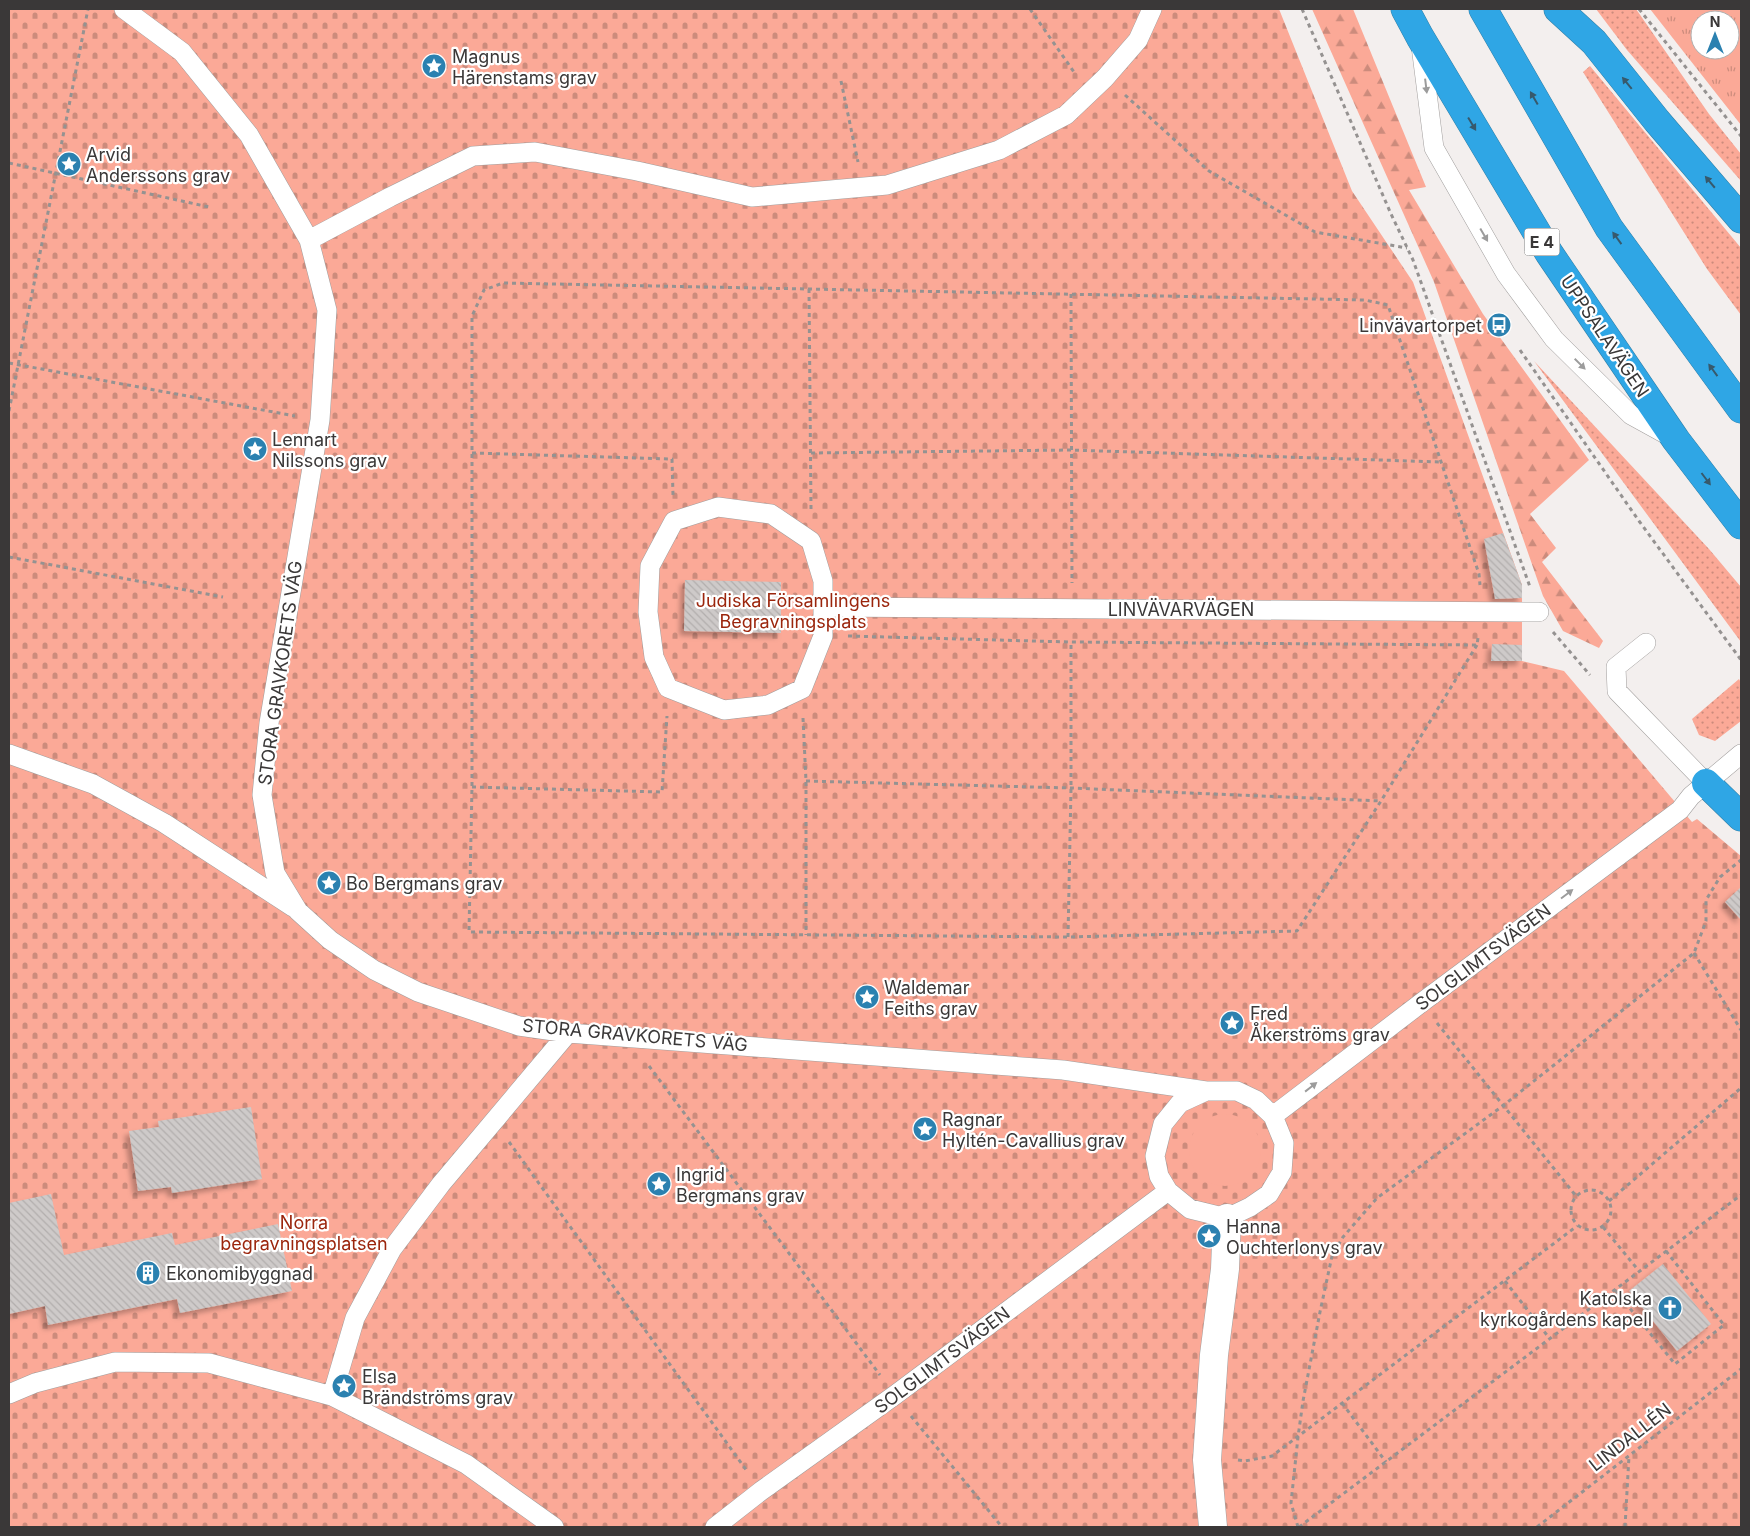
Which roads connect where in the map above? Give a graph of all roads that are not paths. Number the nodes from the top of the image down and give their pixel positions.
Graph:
1 (124, 9) edge
2 (1152, 9) edge
3 (1406, 9) edge
4 (1483, 9) edge
5 (1558, 9) edge
6 (1420, 37) junction
7 (1741, 219) edge
8 (308, 240) junction
9 (1741, 409) edge
10 (1676, 440) junction
11 (1741, 525) edge
12 (823, 607) junction
13 (1539, 612) road end
14 (1646, 643) dead end
15 (9, 754) edge
16 (1741, 754) edge
17 (1698, 790) junction
18 (1741, 817) edge
19 (298, 911) junction
20 (568, 1033) junction
21 (1206, 1091) junction
22 (1273, 1116) junction
23 (1168, 1192) junction
24 (1227, 1218) junction
25 (9, 1394) edge
26 (332, 1396) junction
27 (554, 1527) edge
28 (715, 1527) edge
29 (1213, 1527) edge

1 - 8 lane, STORA GRAVKORETS VÄG
2 - 8 lane
3 - 6 highway, UPPSALAVÄGEN / E 4
9 -> 4 highway
7 -> 5 highway
6 -> 10 highway, UPPSALAVÄGEN / E 4
6 -> 10 lane
8 - 19 lane, STORA GRAVKORETS VÄG
10 -> 11 highway, UPPSALAVÄGEN / E 4
12 - 12 lane
12 - 13 lane, LINVÄVARVÄGEN
14 - 17 lane
15 - 19 lane
16 - 17 lane, SOLGLIMTSVÄGEN
17 - 18 highway
22 -> 17 lane, SOLGLIMTSVÄGEN
19 - 20 lane, STORA GRAVKORETS VÄG
20 - 21 lane, STORA GRAVKORETS VÄG
20 - 26 lane
21 - 22 lane, STORA GRAVKORETS VÄG
21 - 23 lane, STORA GRAVKORETS VÄG
22 - 24 lane, STORA GRAVKORETS VÄG
23 - 24 lane, STORA GRAVKORETS VÄG
23 - 28 lane, SOLGLIMTSVÄGEN
24 - 29 street
25 - 26 lane
26 - 27 lane

